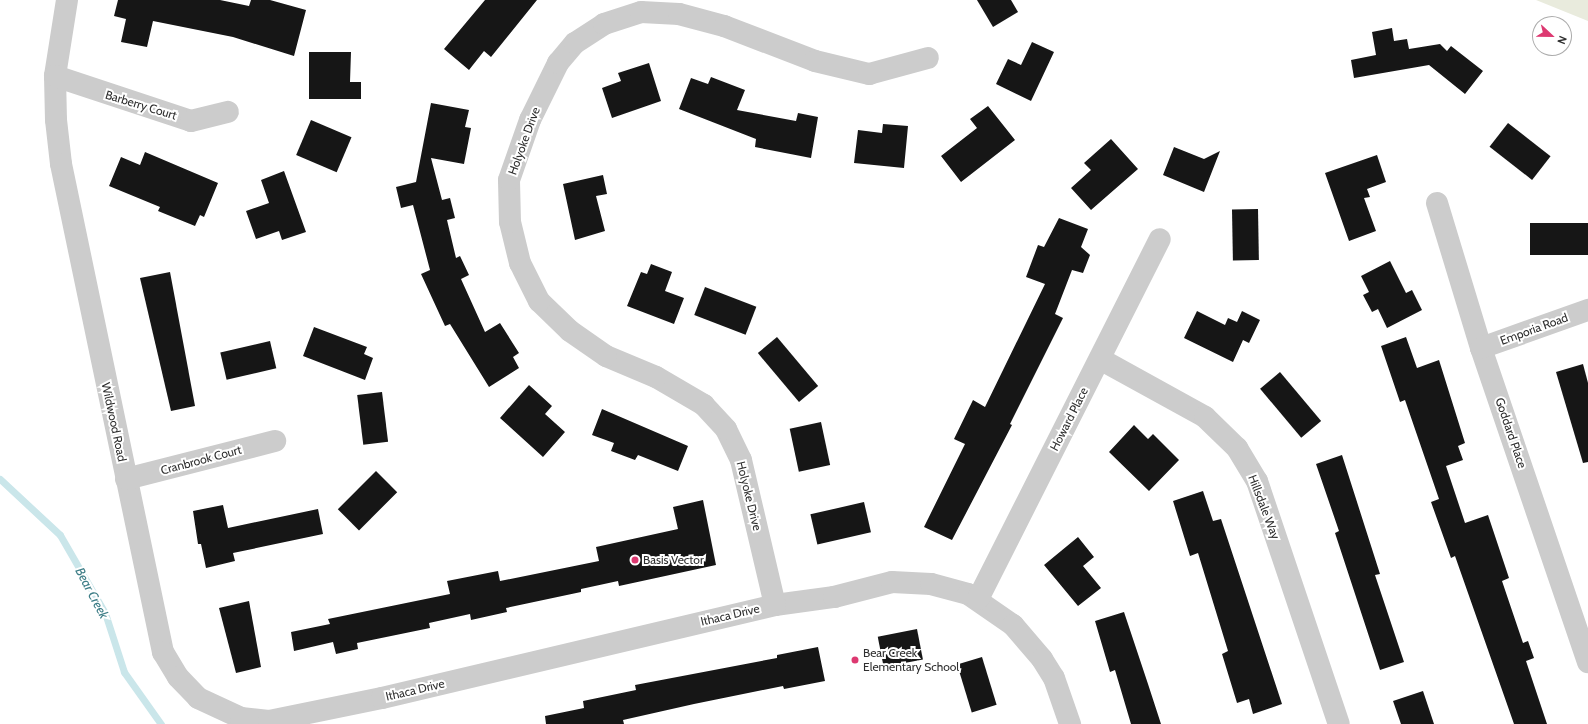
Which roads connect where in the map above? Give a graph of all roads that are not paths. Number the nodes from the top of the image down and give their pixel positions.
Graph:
1 (67, 0) edge
2 (928, 58) dead end
3 (55, 76) junction
4 (228, 112) dead end
5 (1437, 203) dead end
6 (1160, 239) dead end
7 (1588, 310) edge
8 (1481, 348) junction
9 (1100, 359) junction
10 (275, 441) dead end
11 (126, 479) junction
12 (978, 599) junction
13 (775, 605) junction
14 (1588, 662) edge
15 (327, 709) joint
16 (1070, 724) edge
17 (1339, 724) edge

1 - 3 street, Wildwood Road
2 - 13 street, Holyoke Drive
3 - 4 street, Barberry Court
3 - 11 street, Wildwood Road
5 - 8 street, Goddard Place
6 - 9 street, Howard Place
7 - 8 street, Emporia Road
8 - 14 street, Goddard Place
9 - 12 street, Howard Place
9 - 17 street, Hillsdale Way
10 - 11 street, Cranbrook Court
11 - 15 street, Wildwood Road
12 - 13 street, Ithaca Drive
12 - 16 street, Ithaca Drive
13 - 15 street, Ithaca Drive

